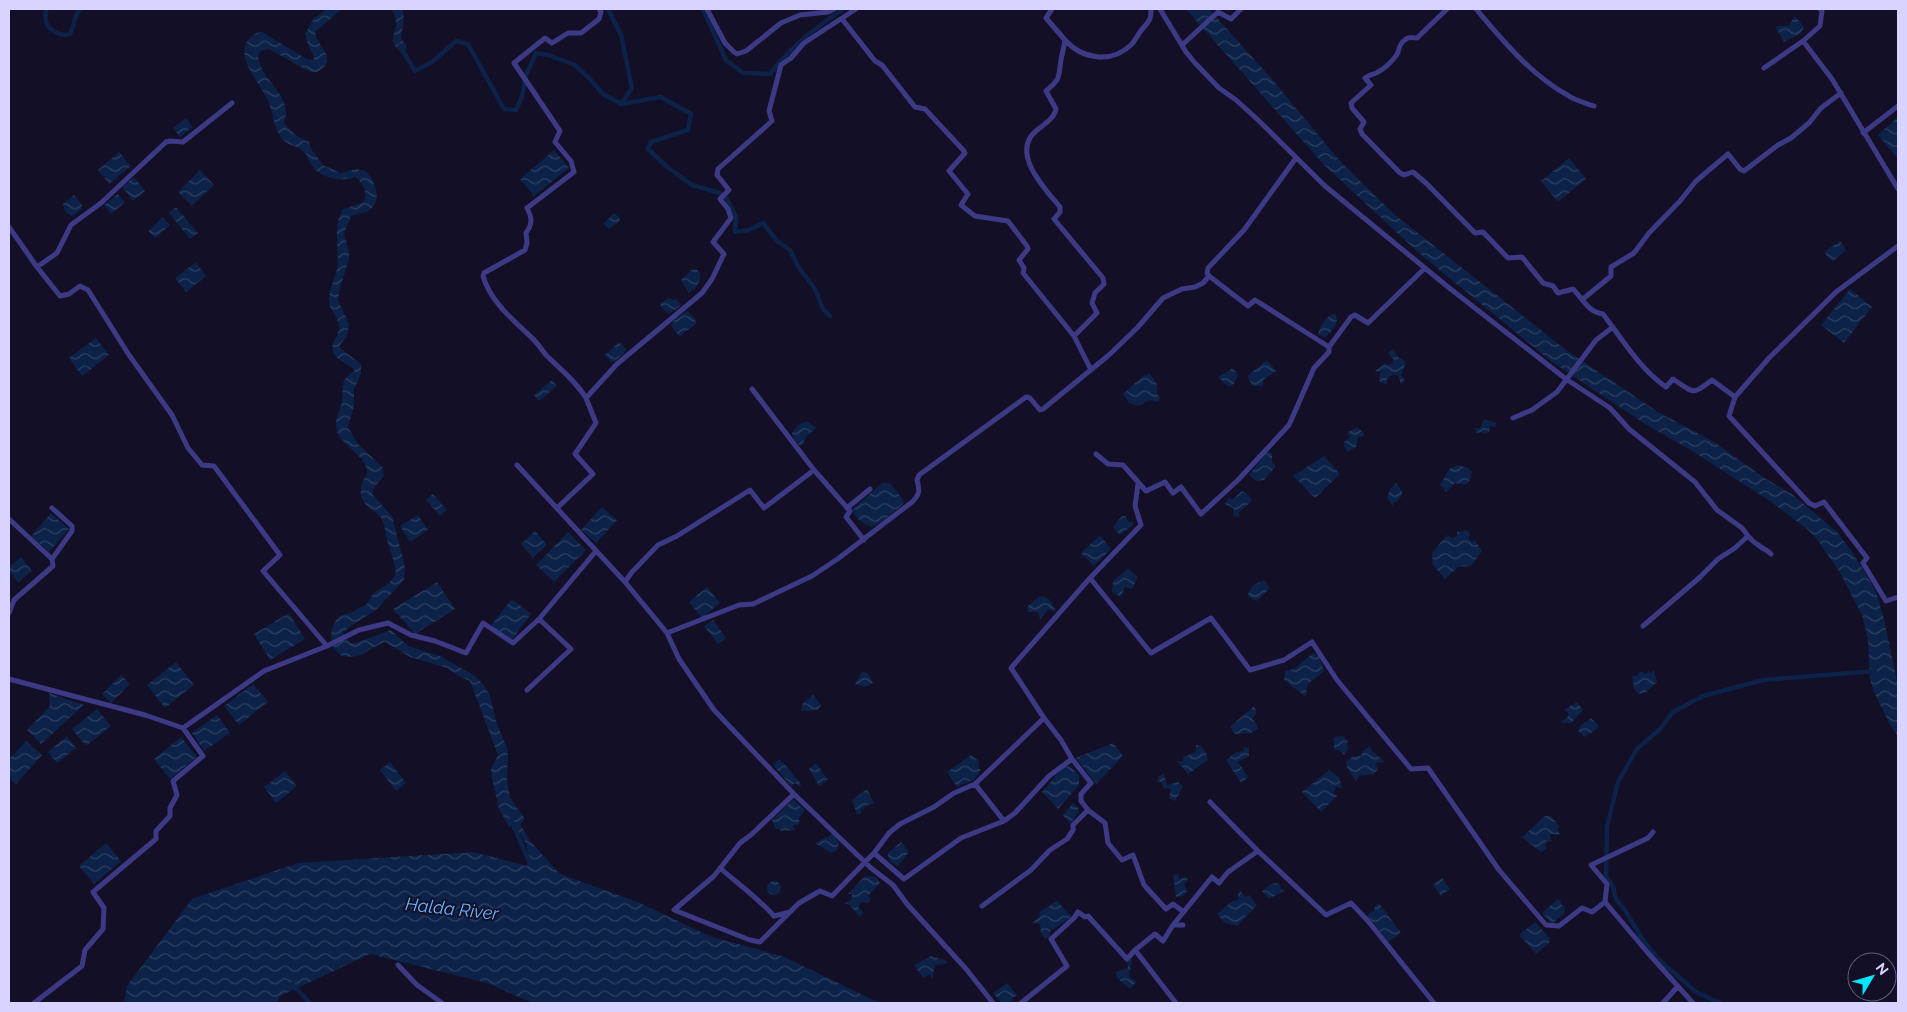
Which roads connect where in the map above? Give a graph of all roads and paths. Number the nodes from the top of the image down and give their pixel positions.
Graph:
1 (599, 9) edge
2 (707, 9) edge
3 (834, 9) edge
4 (856, 9) edge
5 (1052, 9) edge
6 (1151, 9) edge
7 (1160, 9) edge
8 (1241, 9) edge
9 (1446, 9) edge
10 (1476, 9) edge
11 (1820, 9) edge
12 (842, 19) junction
13 (1064, 40) junction
14 (1803, 41) junction
15 (1182, 45) junction
16 (1764, 68) dead end
17 (1841, 93) junction
18 (232, 103) dead end
19 (1594, 106) dead end
20 (1898, 106) edge
21 (1863, 133) junction
22 (1296, 158) junction
23 (1898, 190) edge
24 (9, 227) edge
25 (1897, 249) edge
26 (38, 267) junction
27 (1425, 268) junction
28 (1209, 276) junction
29 (1583, 299) junction
30 (1613, 327) junction
31 (1074, 336) junction
32 (1329, 347) junction
33 (1091, 370) junction
34 (1567, 377) junction
35 (752, 389) dead end
36 (1735, 397) junction
37 (586, 398) junction
38 (1513, 418) dead end
39 (1096, 454) dead end
40 (517, 465) dead end
41 (814, 470) junction
42 (1138, 484) junction
43 (870, 489) dead end
44 (52, 508) dead end
45 (557, 508) junction
46 (847, 508) junction
47 (9, 519) edge
48 (1748, 536) junction
49 (864, 540) junction
50 (596, 551) junction
51 (1771, 554) dead end
52 (52, 559) junction
53 (1090, 578) junction
54 (625, 582) junction
55 (1898, 597) edge
56 (9, 613) edge
57 (539, 619) junction
58 (1643, 626) dead end
59 (667, 633) junction
60 (327, 646) junction
61 (9, 679) edge
62 (527, 690) dead end
63 (1044, 718) junction
64 (183, 728) junction
65 (1072, 759) junction
66 (975, 784) junction
67 (794, 794) junction
68 (1210, 802) dead end
69 (1088, 810) junction
70 (1004, 821) junction
71 (1654, 832) dead end
72 (1258, 851) junction
73 (874, 853) junction
74 (865, 862) junction
75 (720, 868) junction
76 (1605, 902) junction
77 (982, 906) dead end
78 (790, 912) junction
79 (1184, 912) junction
80 (1174, 925) junction
81 (1184, 925) dead end
82 (1135, 950) junction
83 (398, 965) dead end
84 (1678, 986) junction
85 (34, 1003) edge
86 (442, 1003) edge
87 (993, 1003) edge
88 (1021, 1003) edge
89 (1176, 1003) edge
90 (1434, 1003) edge
91 (1663, 1003) edge
92 (1693, 1003) edge

1 - 37 street
2 - 3 street
4 - 12 street
5 - 13 street
6 - 13 street
7 - 15 street
8 - 15 street
9 - 29 street
10 - 19 street
11 - 14 street
12 - 31 street
12 - 37 street
13 - 31 street
14 - 16 street
14 - 17 street
15 - 22 street
17 - 21 street
17 - 29 street
18 - 26 street
20 - 21 street
21 - 23 street
22 - 27 street
22 - 28 street
24 - 26 street
25 - 36 street
26 - 60 street
27 - 32 street
27 - 34 street
28 - 32 street
28 - 33 street
29 - 30 street
30 - 34 street
30 - 36 street
31 - 33 street
32 - 42 street
33 - 49 street
34 - 38 street
34 - 48 street
35 - 41 street
36 - 55 street
37 - 45 street
39 - 42 street
40 - 45 street
41 - 46 street
41 - 54 street
42 - 53 street
43 - 46 street
44 - 52 street
45 - 50 street
46 - 49 street
47 - 52 street
48 - 51 street
48 - 58 street
49 - 59 street
50 - 54 street
50 - 57 street
52 - 56 street
53 - 63 street
53 - 76 street
54 - 59 street
57 - 60 street
57 - 62 street
59 - 67 street
60 - 64 street
61 - 64 street
63 - 65 street
63 - 66 street
64 - 85 street
65 - 69 street
65 - 70 street
66 - 70 street
66 - 73 street
67 - 74 street
67 - 75 street
68 - 72 street
69 - 77 street
69 - 79 street
70 - 73 street
71 - 76 street
72 - 79 street
72 - 90 street
73 - 74 street
74 - 78 street
74 - 87 street
75 - 78 street
75 - 78 street
76 - 84 street
79 - 80 street
80 - 81 street
80 - 82 street
82 - 88 street
82 - 89 street
83 - 86 street
84 - 91 street
84 - 92 street

